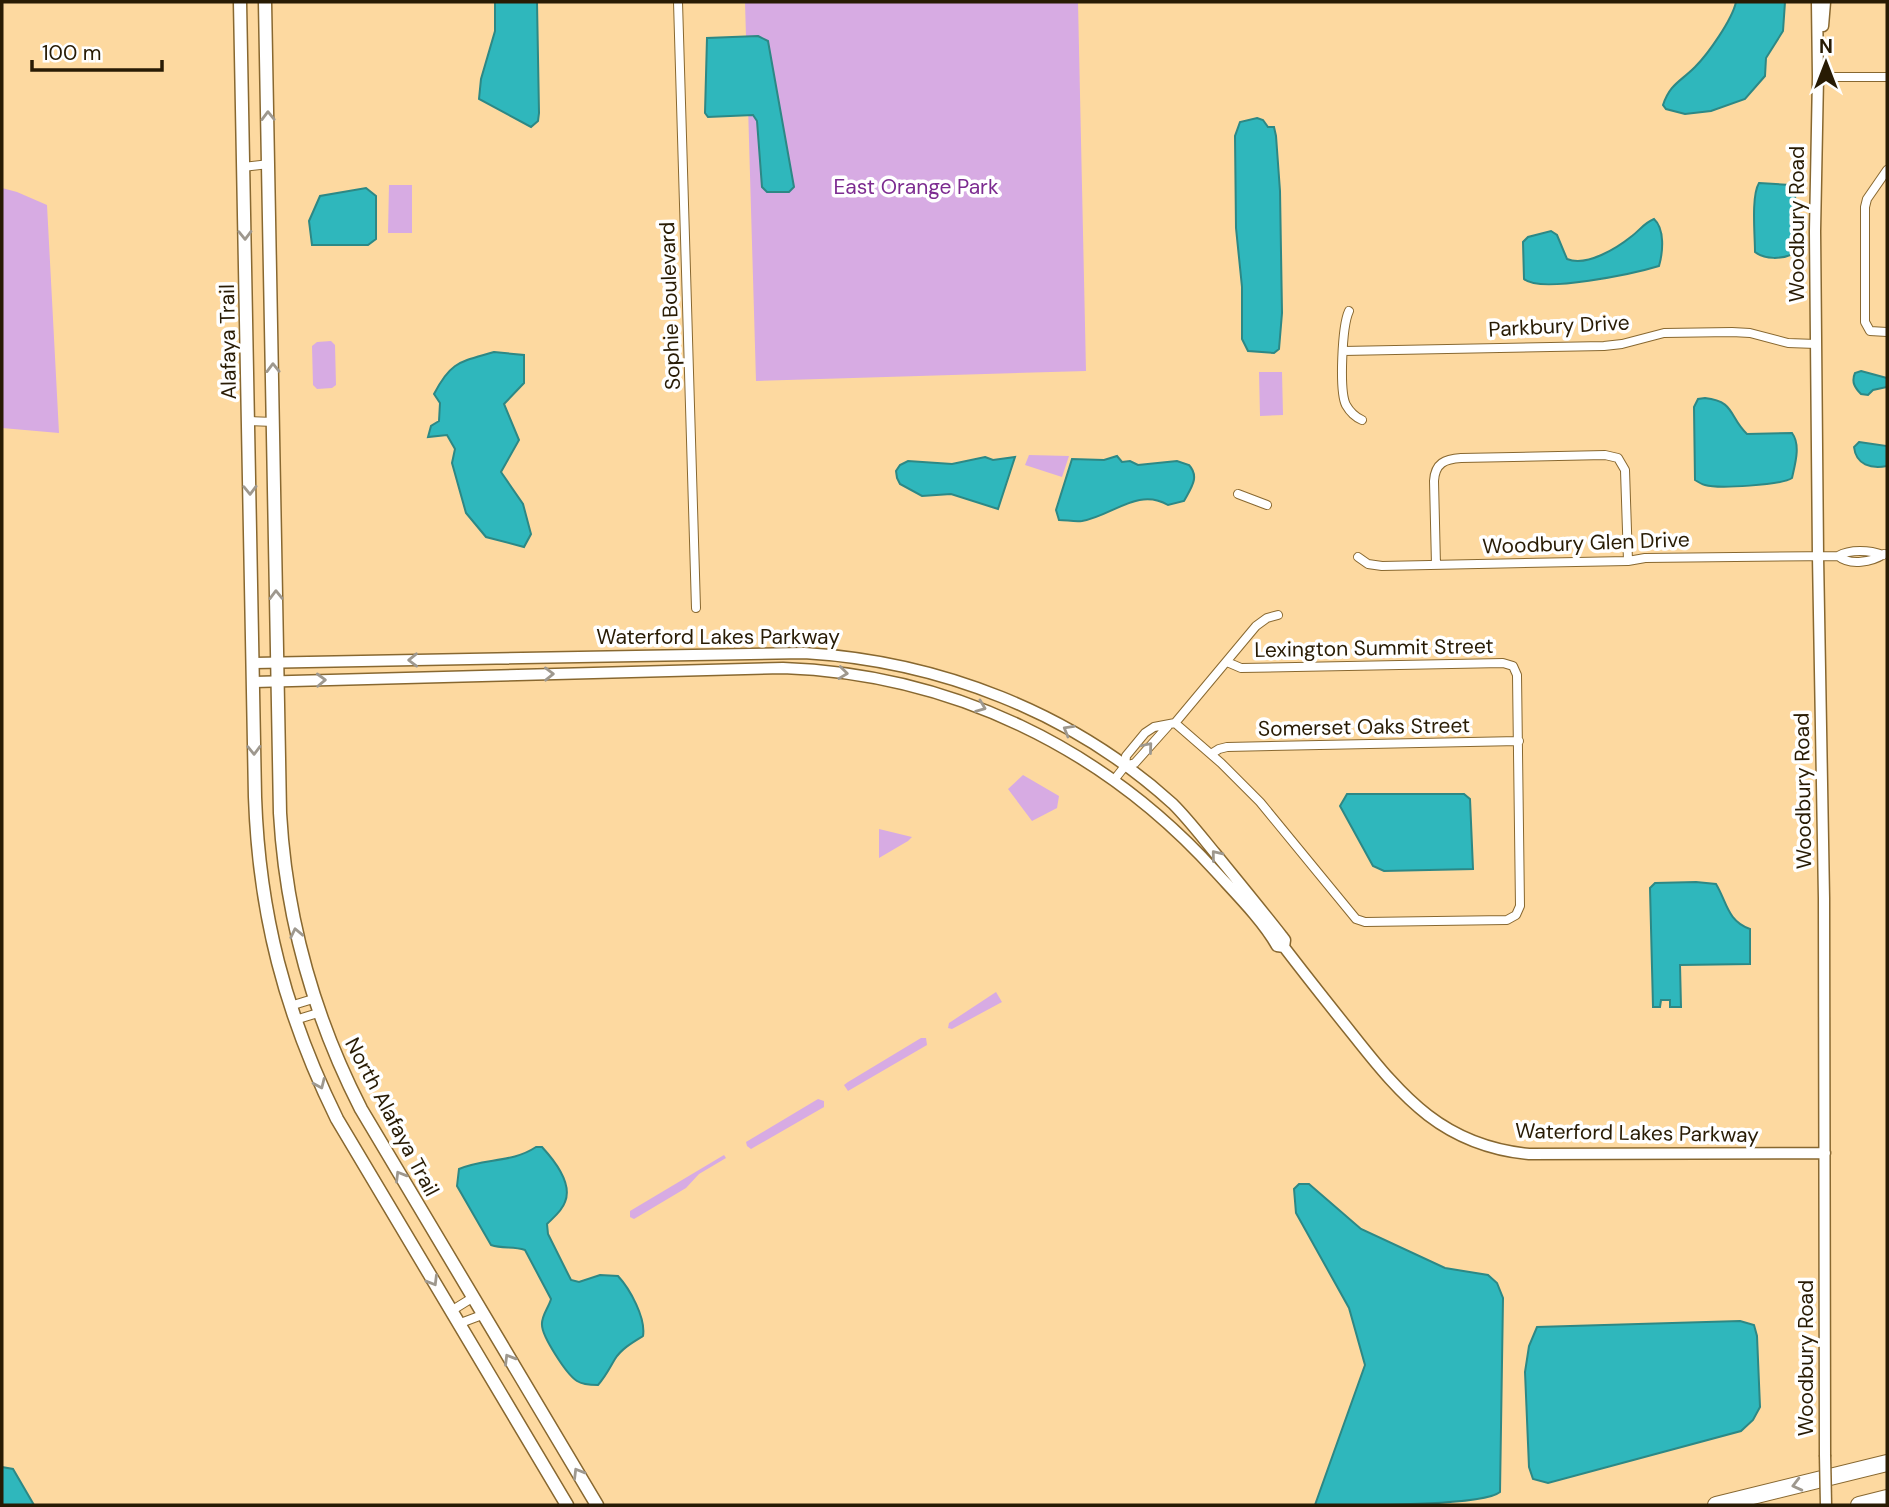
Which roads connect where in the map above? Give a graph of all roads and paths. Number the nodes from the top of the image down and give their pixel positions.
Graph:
1 (240, 2) edge
2 (265, 2) edge
3 (678, 2) edge
4 (1817, 2) edge
5 (1825, 2) edge
6 (1818, 77) junction
7 (1887, 77) edge
8 (269, 164) junction
9 (243, 167) junction
10 (1887, 170) edge
11 (1349, 311) dead end
12 (1887, 332) edge
13 (1816, 344) junction
14 (1343, 351) junction
15 (248, 421) junction
16 (1362, 421) dead end
17 (274, 422) junction
18 (1238, 495) dead end
19 (1267, 505) dead end
20 (1885, 554) edge
21 (1818, 556) junction
22 (1358, 557) dead end
23 (1628, 561) junction
24 (1436, 565) junction
25 (696, 608) dead end
26 (1279, 615) dead end
27 (541, 657) junction
28 (1227, 662) junction
29 (253, 663) junction
30 (277, 663) junction
31 (921, 670) junction
32 (438, 677) junction
33 (278, 681) junction
34 (253, 682) junction
35 (916, 687) junction
36 (1172, 724) junction
37 (1519, 741) junction
38 (1212, 754) junction
39 (1125, 766) junction
40 (1114, 780) junction
41 (1284, 947) junction
42 (313, 999) junction
43 (290, 1006) junction
44 (318, 1013) junction
45 (295, 1020) junction
46 (1825, 1153) junction
47 (472, 1298) junction
48 (450, 1311) junction
49 (482, 1315) junction
50 (458, 1324) junction
51 (1887, 1463) edge
52 (1887, 1498) edge
53 (566, 1505) edge
54 (597, 1505) edge
55 (1716, 1505) edge
56 (1826, 1505) edge
57 (1859, 1505) edge

1 - 9 main road, Alafaya Trail
8 -> 2 main road, Alafaya Trail
3 - 25 street, Sophie Boulevard
4 - 6 street, Woodbury Road
5 - 6 street, Woodbury Road
6 - 7 street
6 - 13 street, Woodbury Road
8 - 9 street
17 -> 8 main road, Alafaya Trail
9 -> 15 main road, Alafaya Trail
10 - 12 street
11 - 14 street
13 - 14 street, Parkbury Drive
13 - 21 street, Woodbury Road
14 - 16 street
15 - 17 street
15 -> 29 main road, Alafaya Trail
30 -> 17 main road, Alafaya Trail
18 - 19 street
20 - 21 street, Woodbury Glen Drive
21 - 23 street, Woodbury Glen Drive
21 - 46 street, Woodbury Road
22 - 24 street, Woodbury Glen Drive
23 - 24 street, Woodbury Glen Drive
23 - 24 street
26 - 28 street
27 -> 30 street, Waterford Lakes Parkway
27 - 31 street, Waterford Lakes Parkway
27 - 32 street
28 - 36 street
28 - 37 street, Lexington Summit Street
29 - 30 street, Waterford Lakes Parkway
29 - 34 main road, Alafaya Trail
30 - 33 main road, North Alafaya Trail
31 - 35 street
39 -> 31 street, Waterford Lakes Parkway
33 -> 32 street, Waterford Lakes Parkway
32 -> 35 street, Waterford Lakes Parkway
33 - 34 street, Waterford Lakes Parkway
42 -> 33 main road, North Alafaya Trail
34 -> 43 main road
35 -> 40 street, Waterford Lakes Parkway
36 - 38 street, Lexington Summit Street
36 - 39 street
37 - 38 street, Somerset Oaks Street
37 - 38 street, Lexington Summit Street
39 - 40 street
41 -> 39 street, Waterford Lakes Parkway
40 - 41 street, Waterford Lakes Parkway
41 - 46 street, Waterford Lakes Parkway
42 - 43 street
42 - 44 main road, North Alafaya Trail
43 - 45 main road
44 - 45 street
47 -> 44 main road, North Alafaya Trail
45 -> 48 main road
46 - 56 street, Woodbury Road, bridge
47 - 48 street
47 - 49 main road, North Alafaya Trail
48 - 50 main road
49 - 50 street
54 -> 49 main road, North Alafaya Trail
50 - 53 main road
51 -> 55 highway
52 - 57 highway

